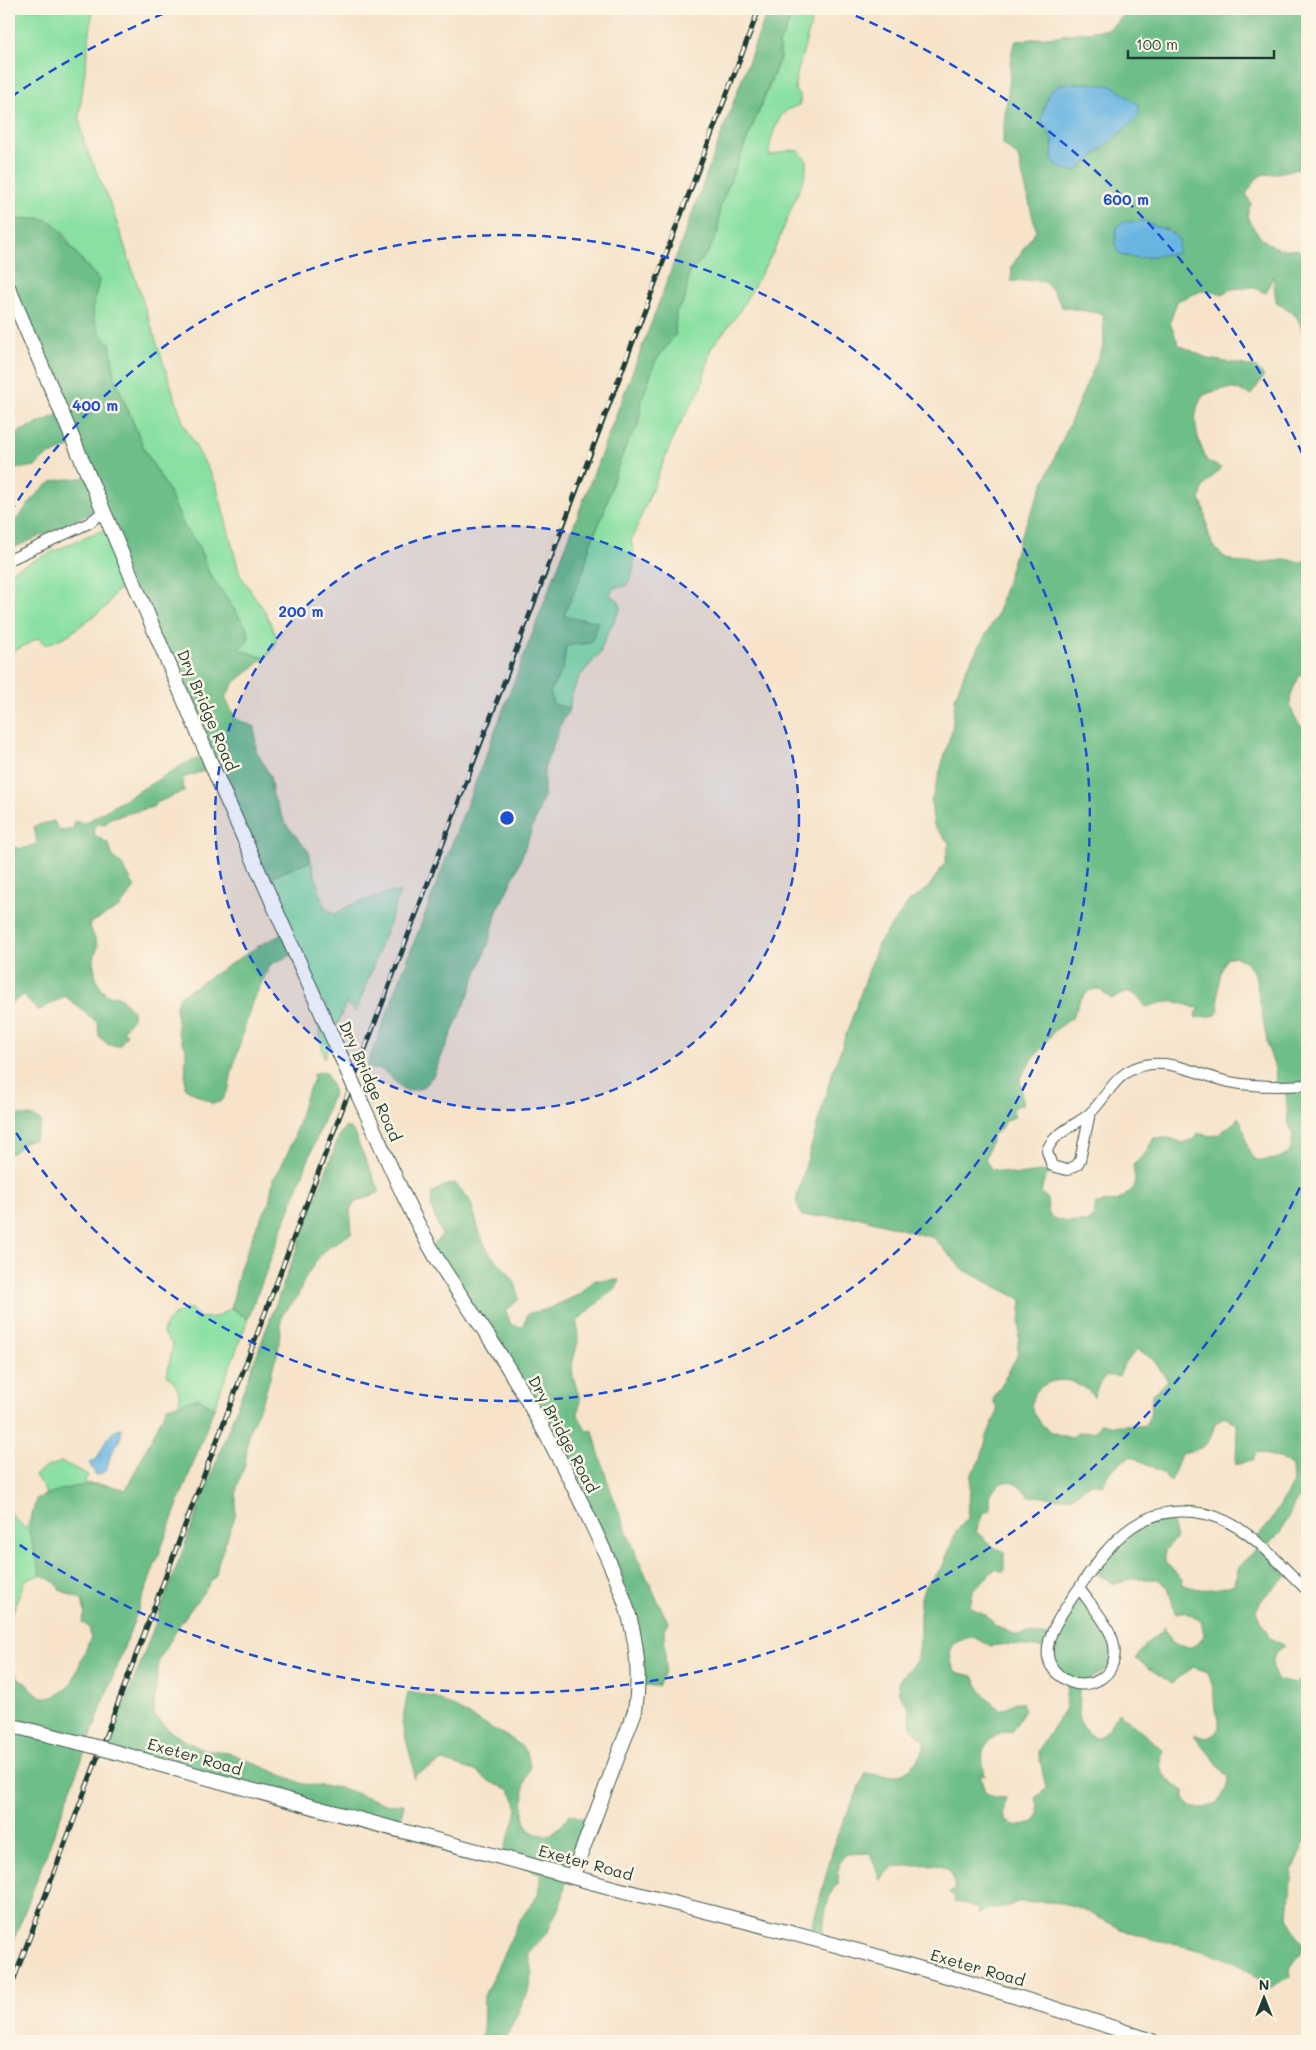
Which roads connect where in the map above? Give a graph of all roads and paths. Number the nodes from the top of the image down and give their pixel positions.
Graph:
1 (9, 289) edge
2 (103, 512) junction
3 (9, 560) edge
4 (1307, 1085) edge
5 (1090, 1113) junction
6 (1079, 1588) junction
7 (1307, 1590) edge
8 (9, 1725) edge
9 (572, 1877) junction
10 (1152, 2041) edge

1 - 2 street, Dry Bridge Road
2 - 3 street
2 - 9 street, Dry Bridge Road, bridge
4 - 5 street
5 - 5 street
6 - 6 street
6 - 7 street
8 - 9 street, Exeter Road, bridge
9 - 10 street, Exeter Road

